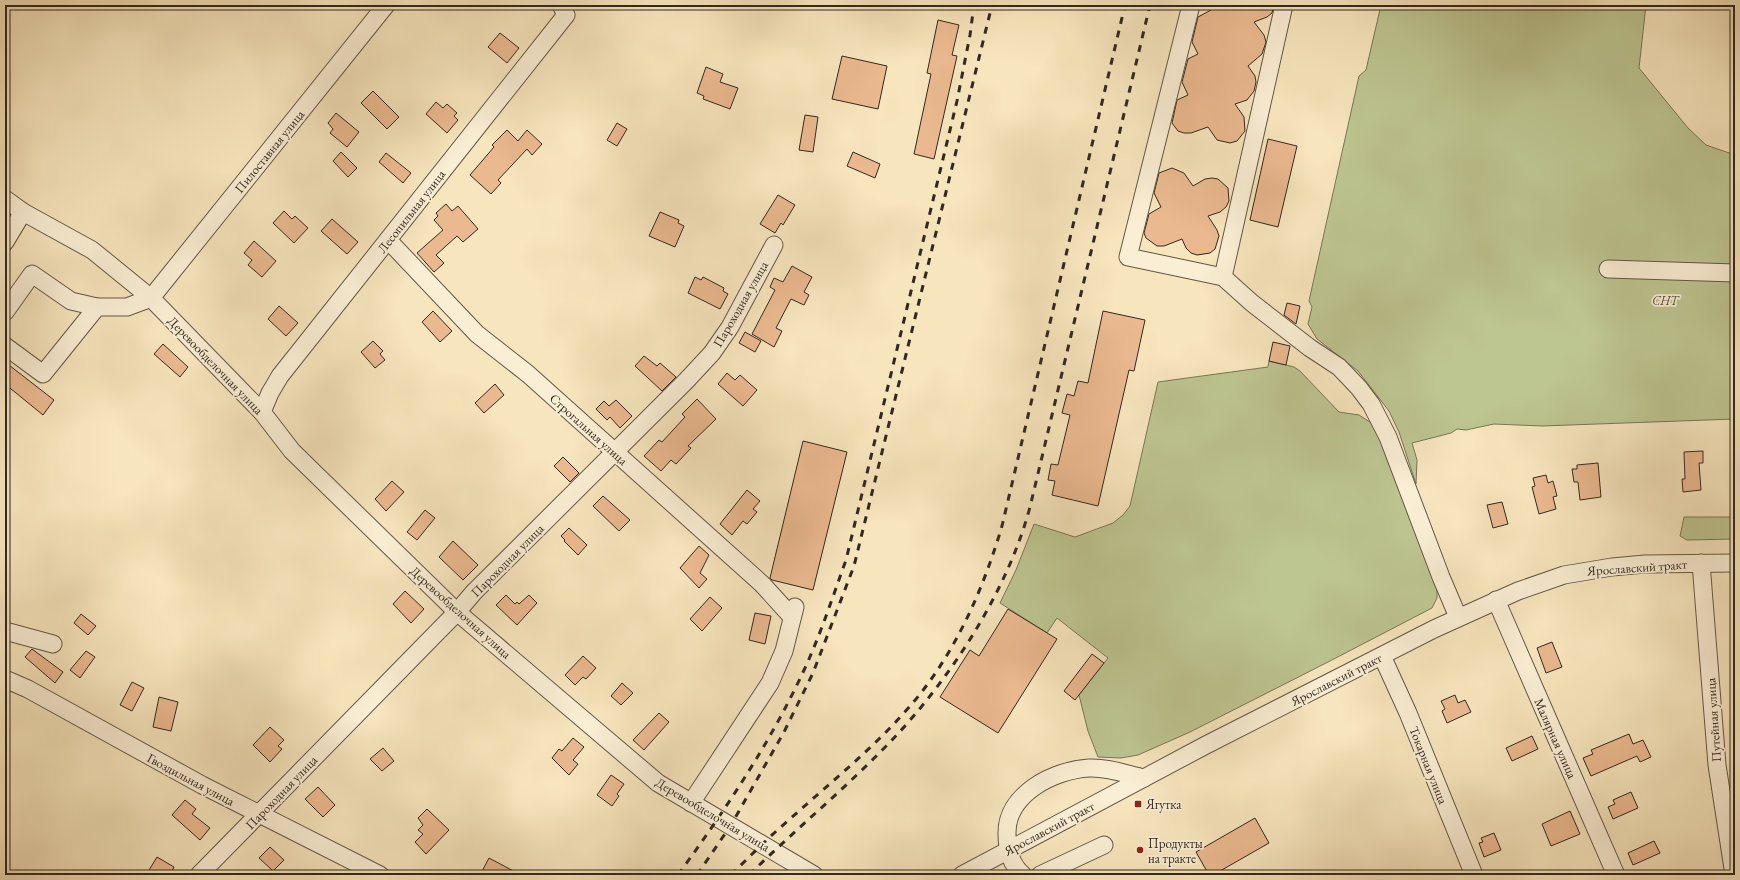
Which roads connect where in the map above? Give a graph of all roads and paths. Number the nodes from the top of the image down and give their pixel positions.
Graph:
1 (386, 5) edge
2 (1191, 5) edge
3 (1284, 5) edge
4 (564, 10) edge
5 (5, 199) edge
6 (23, 212) junction
7 (388, 240) junction
8 (5, 242) edge
9 (774, 245) dead end
10 (1608, 269) dead end
11 (1735, 273) edge
12 (1223, 277) junction
13 (151, 298) junction
14 (97, 308) junction
15 (5, 312) edge
16 (5, 346) edge
17 (262, 412) junction
18 (615, 452) junction
19 (1701, 563) junction
20 (1735, 563) edge
21 (1496, 600) junction
22 (457, 612) junction
23 (1458, 617) junction
24 (5, 631) edge
25 (54, 644) dead end
26 (1382, 656) junction
27 (5, 679) edge
28 (1144, 778) junction
29 (691, 803) junction
30 (259, 815) junction
31 (1104, 845) dead end
32 (1007, 850) junction
33 (199, 875) edge
34 (380, 875) edge
35 (814, 875) edge
36 (962, 875) edge
37 (1023, 875) edge
38 (1040, 875) edge
39 (1474, 875) edge
40 (1616, 875) edge
41 (1734, 875) edge

1 - 13 street, Пилоставная улица
2 - 12 street
3 - 12 street
4 - 7 street, Лесопильная улица
5 - 6 street, Деревообделочная улица
6 - 8 street
6 - 13 street, Деревообделочная улица
7 - 17 street, Лесопильная улица
7 - 18 street, Строгальная улица
9 - 18 street, Пароходная улица
10 - 11 street
12 - 23 street
13 - 14 street
13 - 17 street, Деревообделочная улица
14 - 15 street
14 - 16 street
17 - 22 street, Деревообделочная улица
18 - 22 street, Пароходная улица
18 - 29 street, Строгальная улица
19 - 20 street, Ярославский тракт
19 - 21 street, Ярославский тракт
19 - 41 street, Путейная улица
21 - 23 street, Ярославский тракт
21 - 40 street, Малярная улица
22 - 29 street, Деревообделочная улица
22 - 30 street, Пароходная улица
23 - 26 street, Ярославский тракт
24 - 25 street
26 - 28 street, Ярославский тракт
26 - 39 street, Токарная улица
27 - 30 street, Гвоздильная улица
28 - 32 street, Ярославский тракт
28 - 32 street
29 - 35 street, Деревообделочная улица
30 - 33 street, Пароходная улица
30 - 34 street, Гвоздильная улица
31 - 38 street
32 - 36 street, Ярославский тракт
32 - 37 street

